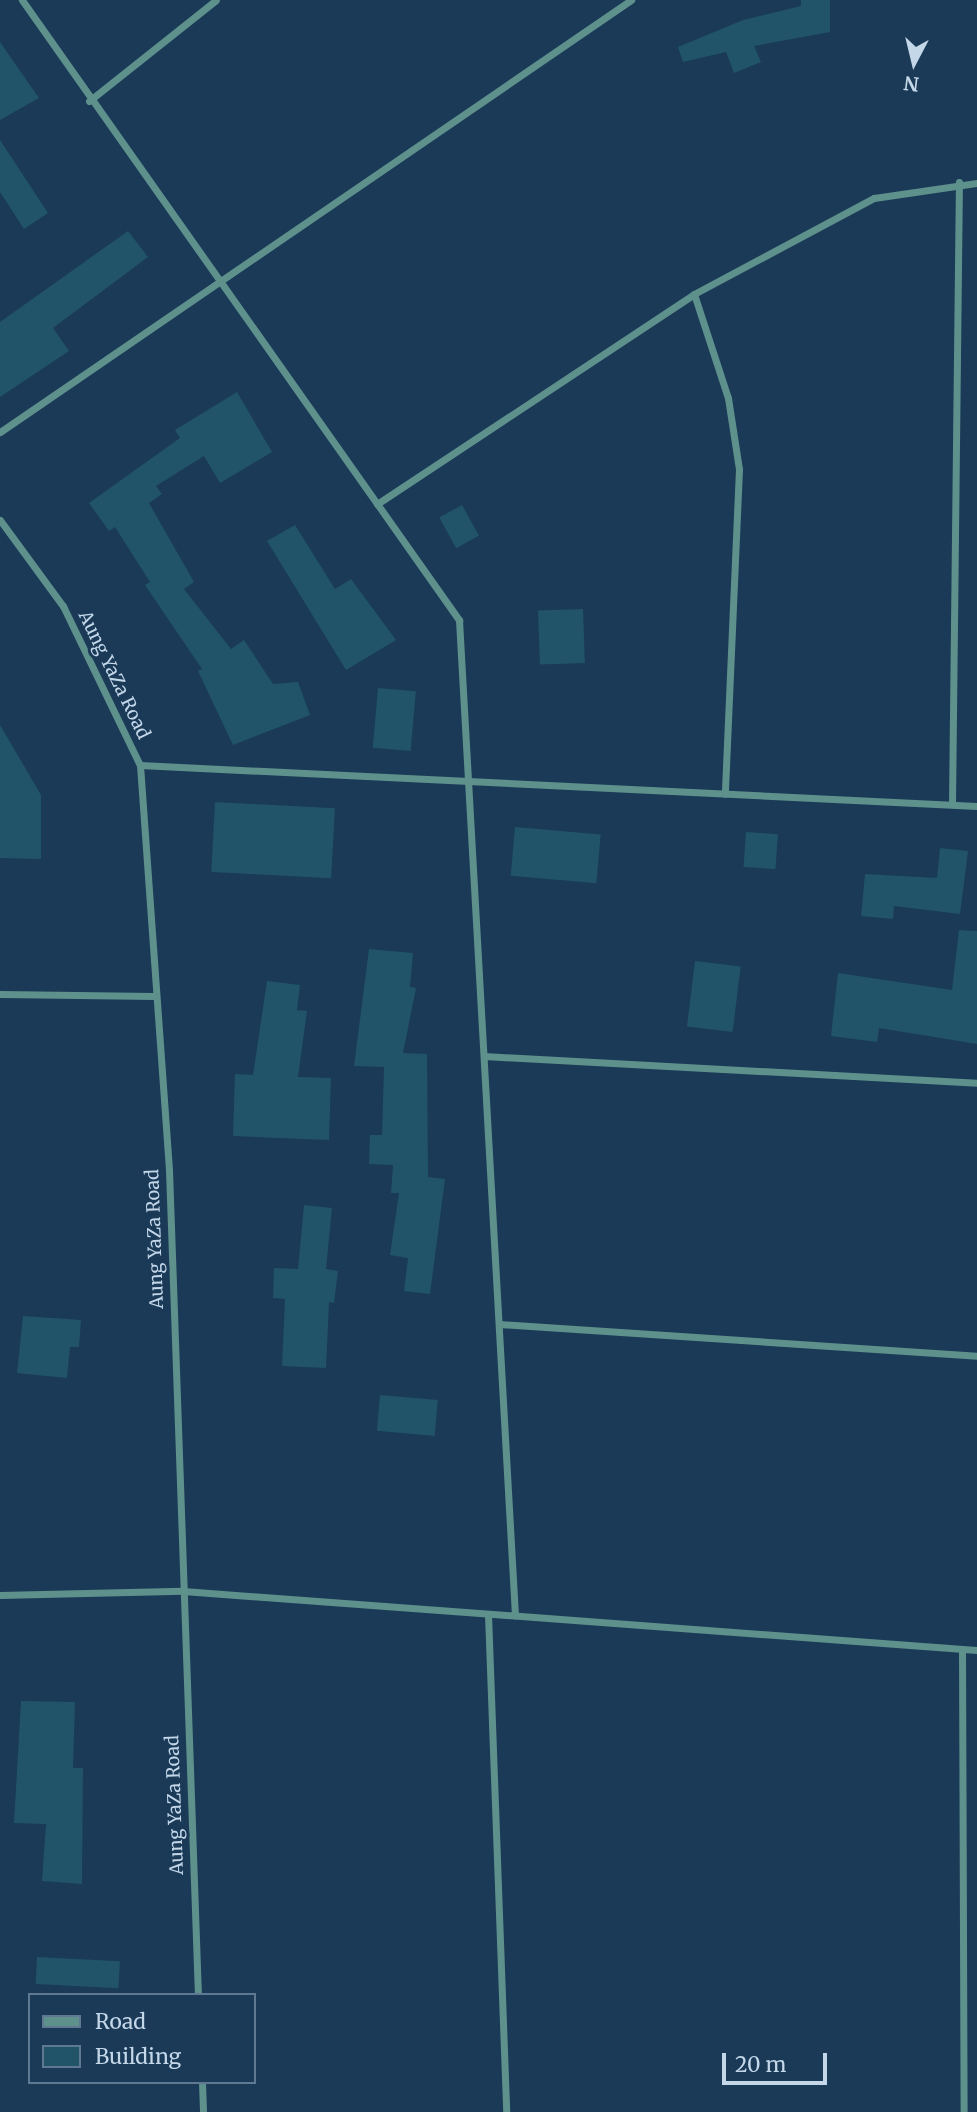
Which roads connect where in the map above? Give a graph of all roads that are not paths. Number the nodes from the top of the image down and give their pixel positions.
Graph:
1 (22, 0) edge
2 (216, 0) edge
3 (631, 0) edge
4 (89, 101) junction
5 (959, 182) junction
6 (977, 183) edge
7 (220, 282) junction
8 (694, 294) junction
9 (0, 432) edge
10 (377, 504) junction
11 (0, 520) edge
12 (140, 765) junction
13 (468, 782) junction
14 (725, 794) junction
15 (953, 804) junction
16 (977, 806) edge
17 (0, 994) edge
18 (154, 996) junction
19 (484, 1056) junction
20 (977, 1083) edge
21 (499, 1324) junction
22 (977, 1356) edge
23 (183, 1591) junction
24 (0, 1595) edge
25 (488, 1614) junction
26 (514, 1615) junction
27 (962, 1649) junction
28 (977, 1650) edge
29 (198, 1993) edge
30 (202, 2084) edge
31 (203, 2112) edge
32 (506, 2112) edge
33 (964, 2112) edge

1 - 4 street
2 - 4 street
3 - 7 street
4 - 7 street
5 - 6 street
5 - 8 street
5 - 15 street
7 - 9 street
7 - 10 street
8 - 10 street
8 - 14 street
10 - 13 street
11 - 12 street, Aung YaZa Road
12 - 13 street
12 - 18 street, Aung YaZa Road
13 - 14 street
13 - 19 street
14 - 15 street
15 - 16 street
17 - 18 street
18 - 23 street, Aung YaZa Road
19 - 20 street
19 - 21 street
21 - 22 street
21 - 26 street
23 - 24 street
23 - 25 street
23 - 29 street, Aung YaZa Road
25 - 26 street
25 - 32 street
26 - 27 street
27 - 28 street
27 - 33 street
30 - 31 street

